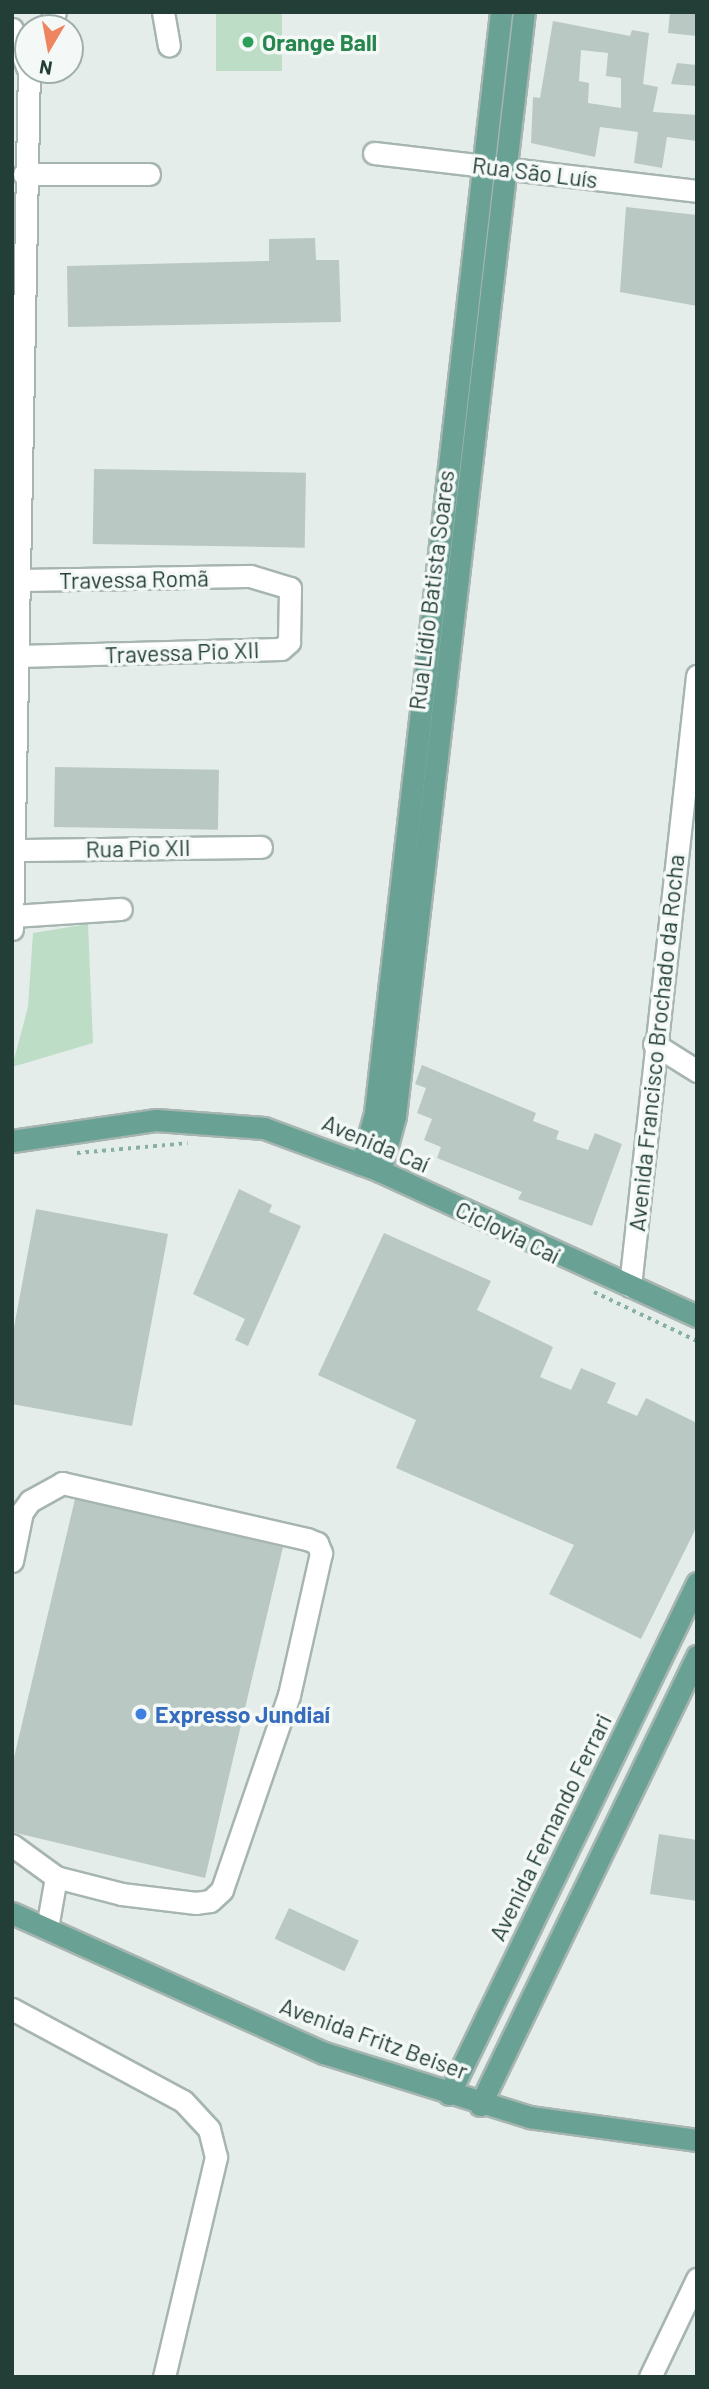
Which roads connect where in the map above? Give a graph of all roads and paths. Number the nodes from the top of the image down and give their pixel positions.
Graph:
1 (163, 12) edge
2 (501, 12) edge
3 (524, 12) edge
4 (169, 45) dead end
5 (27, 84) edge
6 (374, 152) dead end
7 (482, 165) junction
8 (509, 169) junction
9 (24, 174) junction
10 (149, 174) dead end
11 (697, 191) edge
12 (466, 306) junction
13 (491, 309) junction
14 (458, 374) junction
15 (482, 378) junction
16 (444, 498) junction
17 (468, 500) junction
18 (15, 538) edge
19 (250, 576) joint
20 (18, 580) junction
21 (18, 656) junction
22 (697, 676) edge
23 (14, 721) edge
24 (418, 738) junction
25 (440, 740) junction
26 (14, 789) edge
27 (689, 811) edge
28 (261, 847) dead end
29 (15, 850) junction
30 (121, 909) dead end
31 (13, 920) edge
32 (395, 1031) junction
33 (654, 1044) junction
34 (697, 1071) edge
35 (12, 1141) edge
36 (195, 1143) dead end
37 (66, 1154) dead end
38 (370, 1168) junction
39 (630, 1286) junction
40 (589, 1289) dead end
41 (697, 1316) edge
42 (697, 1341) edge
43 (12, 1561) edge
44 (697, 1583) edge
45 (697, 1656) edge
46 (658, 1666) junction
47 (687, 1677) junction
48 (12, 1845) edge
49 (56, 1877) junction
50 (540, 1908) junction
51 (12, 1913) edge
52 (568, 1922) junction
53 (47, 1928) junction
54 (12, 2009) edge
55 (449, 2094) junction
56 (480, 2105) junction
57 (697, 2140) edge
58 (697, 2278) edge
59 (164, 2377) edge
60 (650, 2377) edge

1 - 4 street
2 - 7 main road, Rua Lídio Batista Soares
3 - 8 main road, Rua Lídio Batista Soares
5 - 9 street
6 - 7 street, Rua São Luís
7 - 8 street, Rua São Luís
7 - 12 main road, Rua Lídio Batista Soares
8 - 11 street, Rua São Luís
8 - 13 main road, Rua Lídio Batista Soares
9 - 10 street
9 - 18 street
12 - 13 main road
12 - 14 main road, Rua Lídio Batista Soares
13 - 15 main road, Rua Lídio Batista Soares
14 - 15 main road
14 - 16 main road, Rua Lídio Batista Soares
15 - 17 main road, Rua Lídio Batista Soares
16 - 17 main road
16 - 24 main road, Rua Lídio Batista Soares
17 - 25 main road, Rua Lídio Batista Soares
18 - 20 street
19 - 20 street, Travessa Romã
19 - 21 street, Travessa Pio XII
20 - 21 street
21 - 23 street
22 - 27 street, Avenida Francisco Brochado da Rocha
23 - 26 street
24 - 25 main road
24 - 32 main road, Rua Lídio Batista Soares
25 - 32 main road, Rua Lídio Batista Soares
26 - 29 street
27 - 33 street, Avenida Francisco Brochado da Rocha
28 - 29 street, Rua Pio XII
29 - 31 street
30 - 31 street
32 - 38 main road, Rua Lídio Batista Soares
33 - 34 street
33 - 39 street, Avenida Francisco Brochado da Rocha
35 - 38 main road, Avenida Caí
36 - 37 path
38 - 39 main road, Avenida Caí
39 - 41 main road, Avenida Caí
40 - 42 path
43 - 49 street
44 - 46 main road, Avenida Fernando Ferrari
45 - 47 main road
46 - 47 main road
46 - 50 main road, Avenida Fernando Ferrari
47 - 52 main road
48 - 49 street
49 - 53 street
50 - 52 main road
50 - 55 main road, Avenida Fernando Ferrari
51 - 53 main road, Avenida Fritz Beiser
52 - 56 main road
53 - 55 main road, Avenida Fritz Beiser
54 - 59 street
55 - 56 main road, Avenida Fritz Beiser
56 - 57 main road, Avenida Fritz Beiser
58 - 60 street

